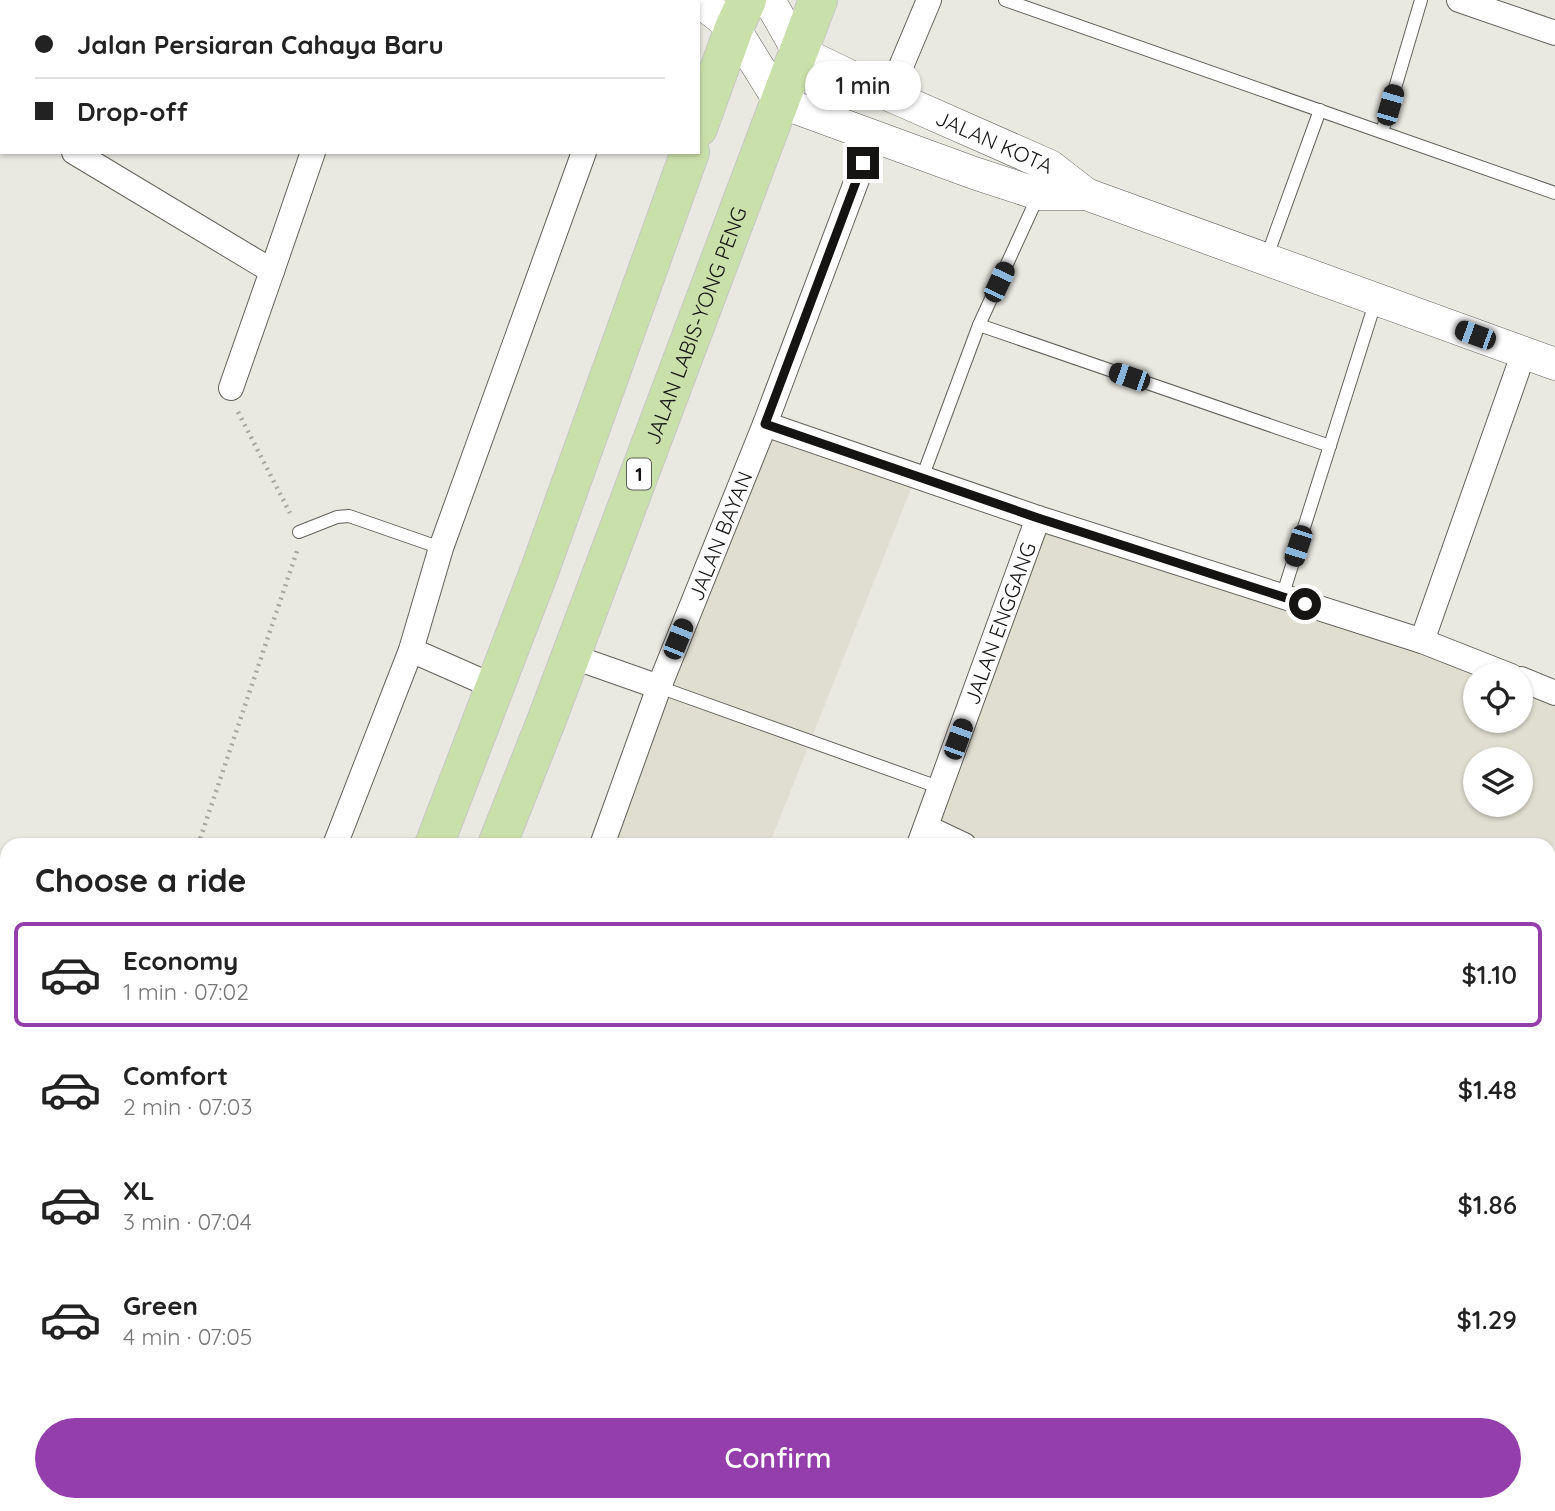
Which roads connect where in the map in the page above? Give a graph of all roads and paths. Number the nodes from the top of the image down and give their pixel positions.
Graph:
1 (769, 0) edge
2 (818, 0) edge
3 (929, 0) edge
4 (1005, 0) edge
5 (1421, 0) edge
6 (1459, 0) edge
7 (700, 1) edge
8 (741, 14) edge
9 (1555, 33) edge
10 (798, 51) junction
11 (889, 94) junction
12 (780, 102) junction
13 (1320, 110) junction
14 (700, 123) edge
15 (1382, 132) junction
16 (873, 137) junction
17 (77, 154) edge
18 (312, 154) edge
19 (583, 154) edge
20 (689, 154) edge
21 (1044, 180) junction
22 (1555, 192) edge
23 (1265, 259) junction
24 (272, 271) junction
25 (1376, 300) junction
26 (979, 325) junction
27 (1524, 352) junction
28 (1555, 364) edge
29 (231, 388) joint
30 (765, 424) junction
31 (1330, 446) junction
32 (922, 478) junction
33 (1038, 518) junction
34 (299, 532) junction
35 (441, 548) junction
36 (1282, 597) junction
37 (1422, 641) junction
38 (411, 650) junction
39 (571, 656) junction
40 (1478, 663) edge
41 (1533, 684) edge
42 (495, 687) junction
43 (659, 687) junction
44 (1555, 692) edge
45 (940, 788) junction
46 (922, 836) edge
47 (200, 838) edge
48 (338, 838) edge
49 (437, 838) edge
50 (500, 838) edge
51 (605, 838) edge

1 - 10 street
2 - 10 highway, JALAN LABIS-YONG PENG / 1
3 - 11 street
4 - 13 lane
5 - 15 lane
6 - 9 street
7 - 8 street
8 - 12 street
8 - 14 highway
10 - 11 street, JALAN KOTA
10 - 12 highway, JALAN LABIS-YONG PENG / 1
11 - 21 street, JALAN KOTA
12 - 16 street
12 - 39 highway, JALAN LABIS-YONG PENG / 1
13 - 15 lane
13 - 23 lane
15 - 22 lane
16 - 21 street
16 - 30 street, JALAN BAYAN
17 - 24 street
18 - 24 street
19 - 35 street
20 - 42 highway
21 - 23 street
21 - 26 lane
23 - 25 street
24 - 29 street
25 - 27 street
25 - 31 lane
26 - 31 lane
26 - 32 lane
27 - 28 street
27 - 37 street
29 - 34 path
30 - 32 street
30 - 43 street, JALAN BAYAN
31 - 36 lane
32 - 33 street
33 - 36 street
33 - 45 street, JALAN ENGGANG
34 - 35 lane
34 - 47 path
35 - 38 street
36 - 37 street
37 - 40 street
38 - 42 street
38 - 48 street
39 - 43 street
39 - 50 highway, JALAN LABIS-YONG PENG / 1
41 - 44 street
42 - 49 highway
43 - 45 lane
43 - 51 street, JALAN BAYAN
45 - 46 street, JALAN ENGGANG

